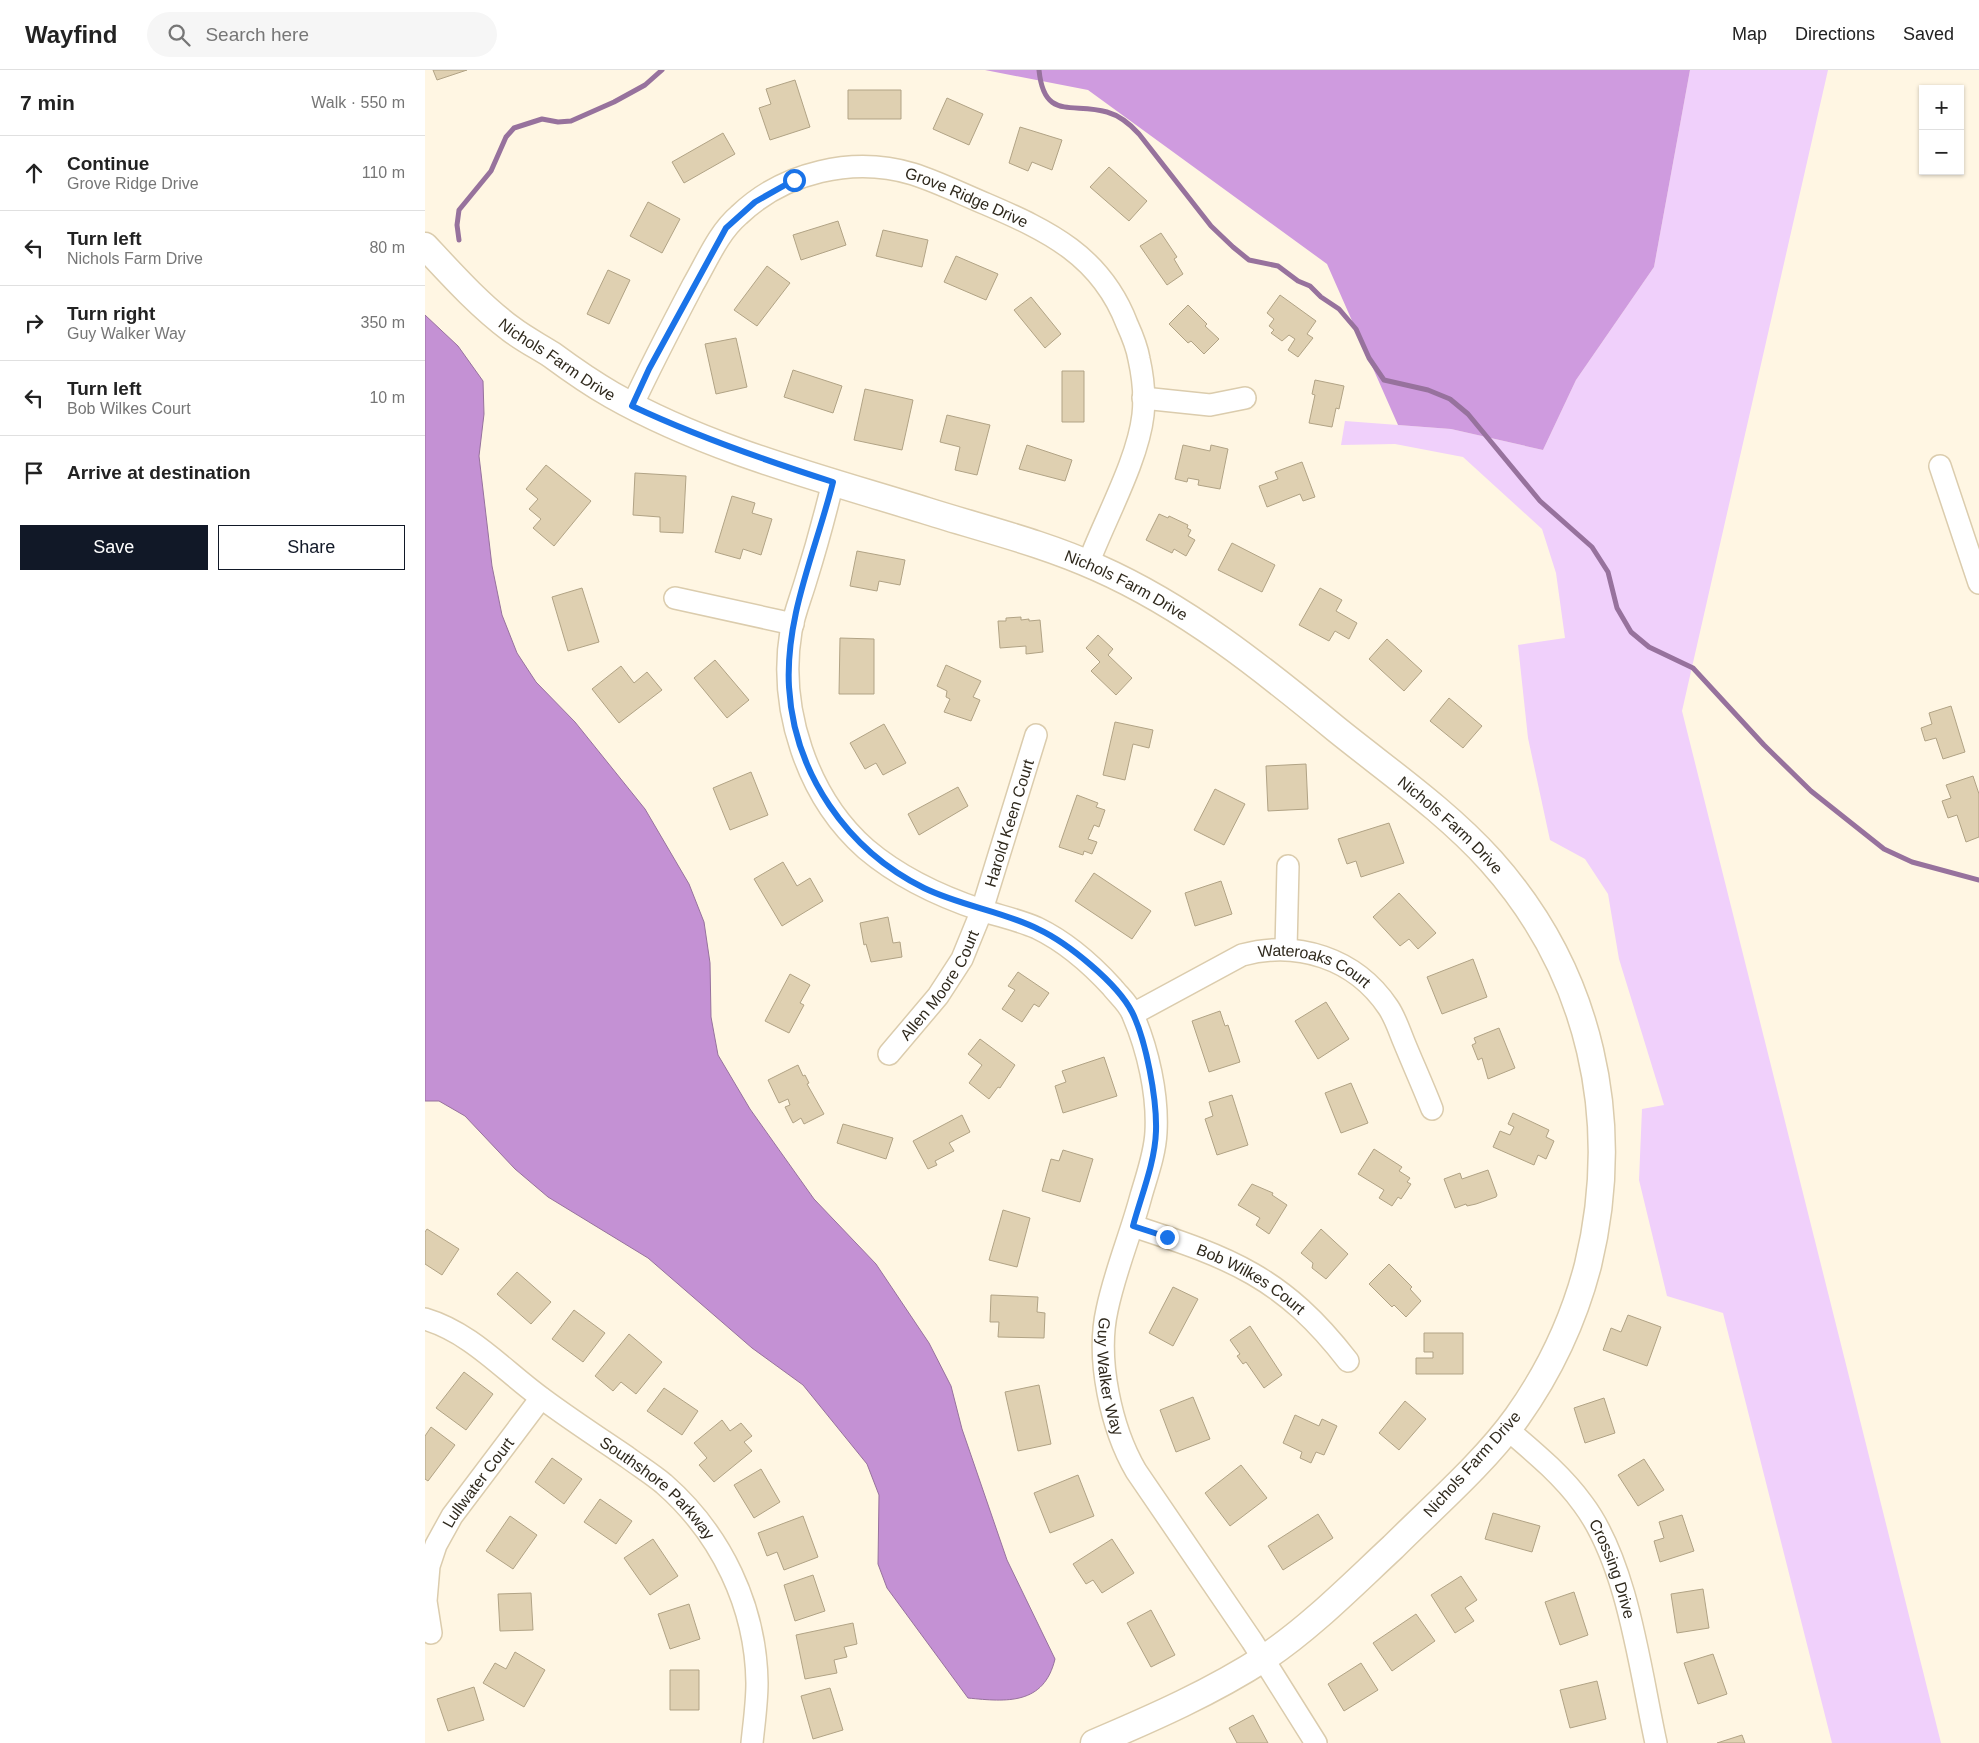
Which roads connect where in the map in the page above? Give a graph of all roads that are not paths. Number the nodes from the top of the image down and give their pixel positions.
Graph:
1 (425, 246) edge
2 (1143, 398) junction
3 (1245, 398) dead end
4 (632, 406) junction
5 (1940, 466) dead end
6 (833, 482) junction
7 (1088, 564) junction
8 (1979, 583) edge
9 (675, 598) dead end
10 (793, 624) junction
11 (1036, 735) dead end
12 (1288, 866) dead end
13 (982, 910) junction
14 (1286, 949) junction
15 (1133, 1014) junction
16 (889, 1054) dead end
17 (1432, 1109) dead end
18 (1133, 1226) junction
19 (425, 1319) edge
20 (1348, 1361) dead end
21 (541, 1398) junction
22 (1507, 1429) junction
23 (431, 1633) dead end
24 (1263, 1658) junction
25 (752, 1743) edge
26 (1094, 1743) edge
27 (1316, 1743) edge
28 (1656, 1743) edge

1 - 4 street, Nichols Farm Drive
2 - 3 street
2 - 4 street, Grove Ridge Drive
2 - 7 street, Grove Ridge Drive
4 - 6 street, Nichols Farm Drive
5 - 8 street
6 - 7 street, Nichols Farm Drive
6 - 10 street, Guy Walker Way
7 - 22 street, Nichols Farm Drive
9 - 10 street
10 - 13 street, Guy Walker Way
11 - 13 street, Harold Keen Court
12 - 14 street
13 - 15 street, Guy Walker Way
13 - 16 street, Allen Moore Court
14 - 15 street, Wateroaks Court
14 - 17 street, Wateroaks Court
15 - 18 street, Guy Walker Way
18 - 20 street, Bob Wilkes Court
18 - 24 street, Guy Walker Way
19 - 21 street, Southshore Parkway
21 - 23 street, Lullwater Court
21 - 25 street, Southshore Parkway
22 - 24 street, Nichols Farm Drive
22 - 28 street, Crossing Drive
24 - 26 street, Nichols Farm Drive
24 - 27 street, Guy Walker Way

